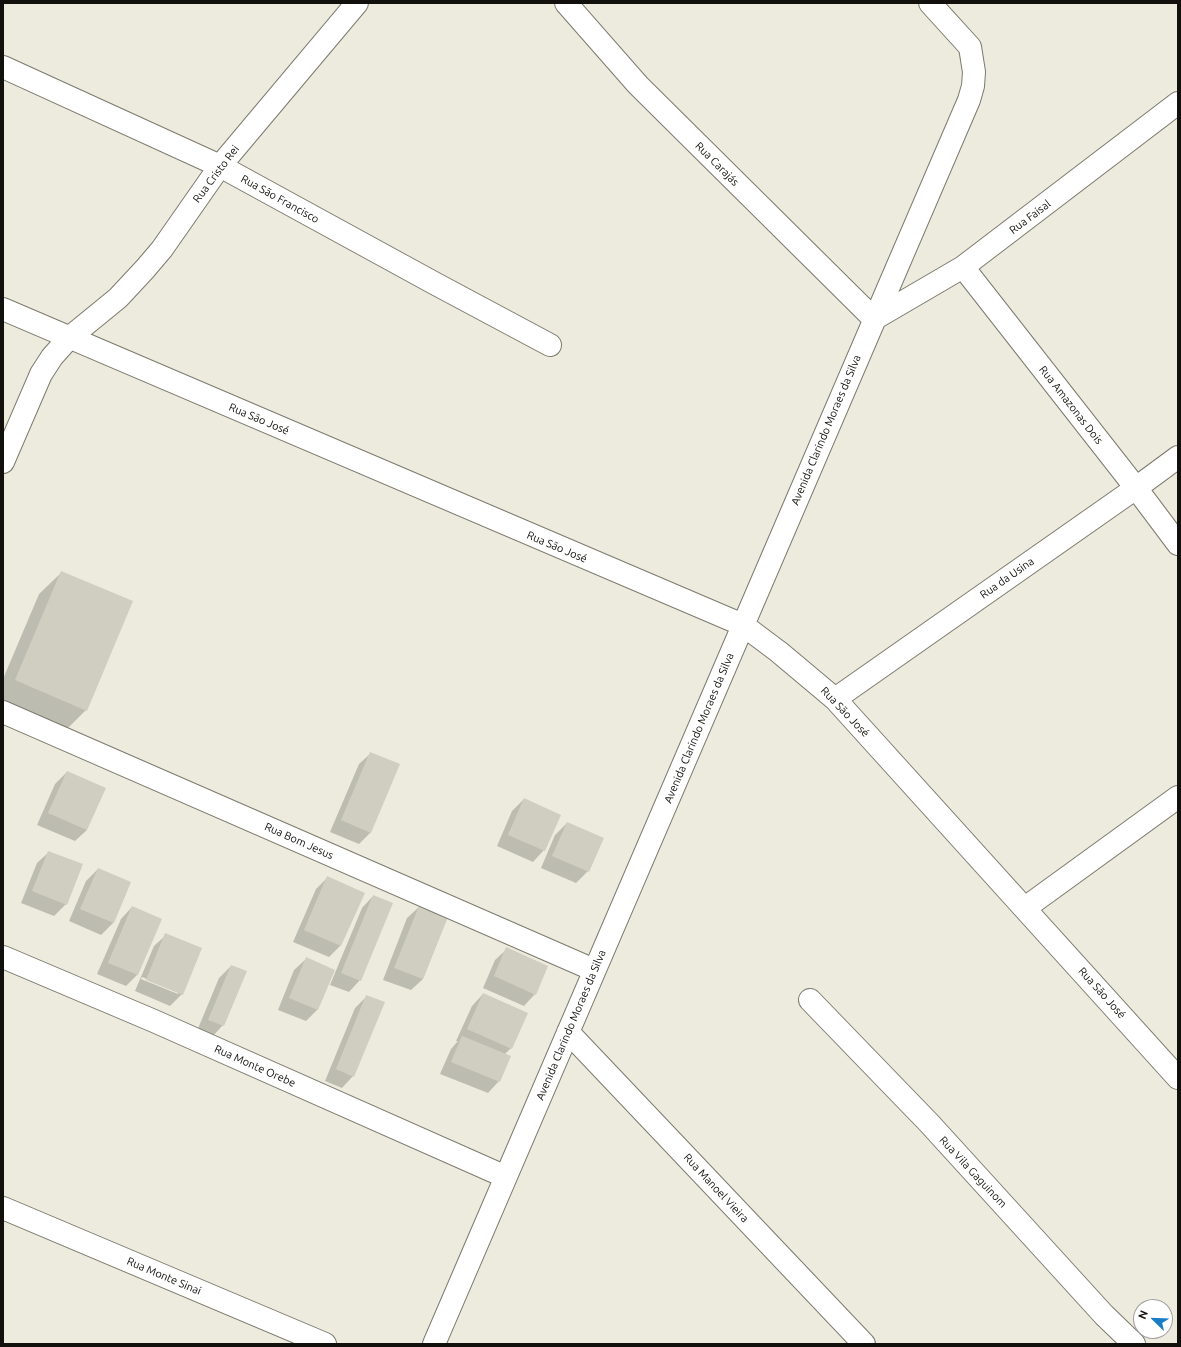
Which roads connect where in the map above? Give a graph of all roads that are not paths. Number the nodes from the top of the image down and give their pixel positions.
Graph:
1 (357, 3) edge
2 (566, 3) edge
3 (930, 3) edge
4 (3, 67) edge
5 (1178, 103) edge
6 (220, 166) junction
7 (963, 267) junction
8 (3, 309) edge
9 (874, 319) junction
10 (69, 338) junction
11 (550, 345) dead end
12 (1178, 457) edge
13 (3, 462) edge
14 (1136, 488) junction
15 (1178, 544) edge
16 (743, 625) junction
17 (835, 699) junction
18 (3, 712) edge
19 (1178, 797) edge
20 (1025, 908) junction
21 (3, 957) edge
22 (594, 970) junction
23 (810, 1000) dead end
24 (568, 1032) junction
25 (1178, 1078) edge
26 (506, 1177) junction
27 (3, 1208) edge
28 (440, 1341) edge
29 (325, 1344) edge
30 (864, 1344) edge
31 (1134, 1344) edge

1 - 6 street, Rua Cristo Rei
2 - 9 street, Rua Carajás
3 - 9 street, Avenida Clarindo Moraes da Silva
4 - 6 street, Rua São Francisco
5 - 7 street, Rua Faisal
6 - 10 street, Rua Cristo Rei
6 - 11 street, Rua São Francisco
7 - 9 street, Rua Faisal
7 - 14 street, Rua Amazonas Dois
8 - 10 street, Rua São José
9 - 16 street, Avenida Clarindo Moraes da Silva
10 - 13 street, Rua Cristo Rei
10 - 16 street, Rua São José
12 - 14 street, Rua da Usina
14 - 15 street, Rua Amazonas Dois
14 - 17 street, Rua da Usina
16 - 17 street, Rua São José
16 - 22 street, Avenida Clarindo Moraes da Silva
17 - 20 street, Rua São José
18 - 22 street, Rua Bom Jesus
19 - 20 street
20 - 25 street, Rua São José
21 - 26 street, Rua Monte Orebe
22 - 24 street, Avenida Clarindo Moraes da Silva
23 - 31 street, Rua Vila Gaguinom
24 - 26 street, Avenida Clarindo Moraes da Silva
24 - 30 street, Rua Manoel Vieira
26 - 28 street, Avenida Clarindo Moraes da Silva
27 - 29 street, Rua Monte Sinai

